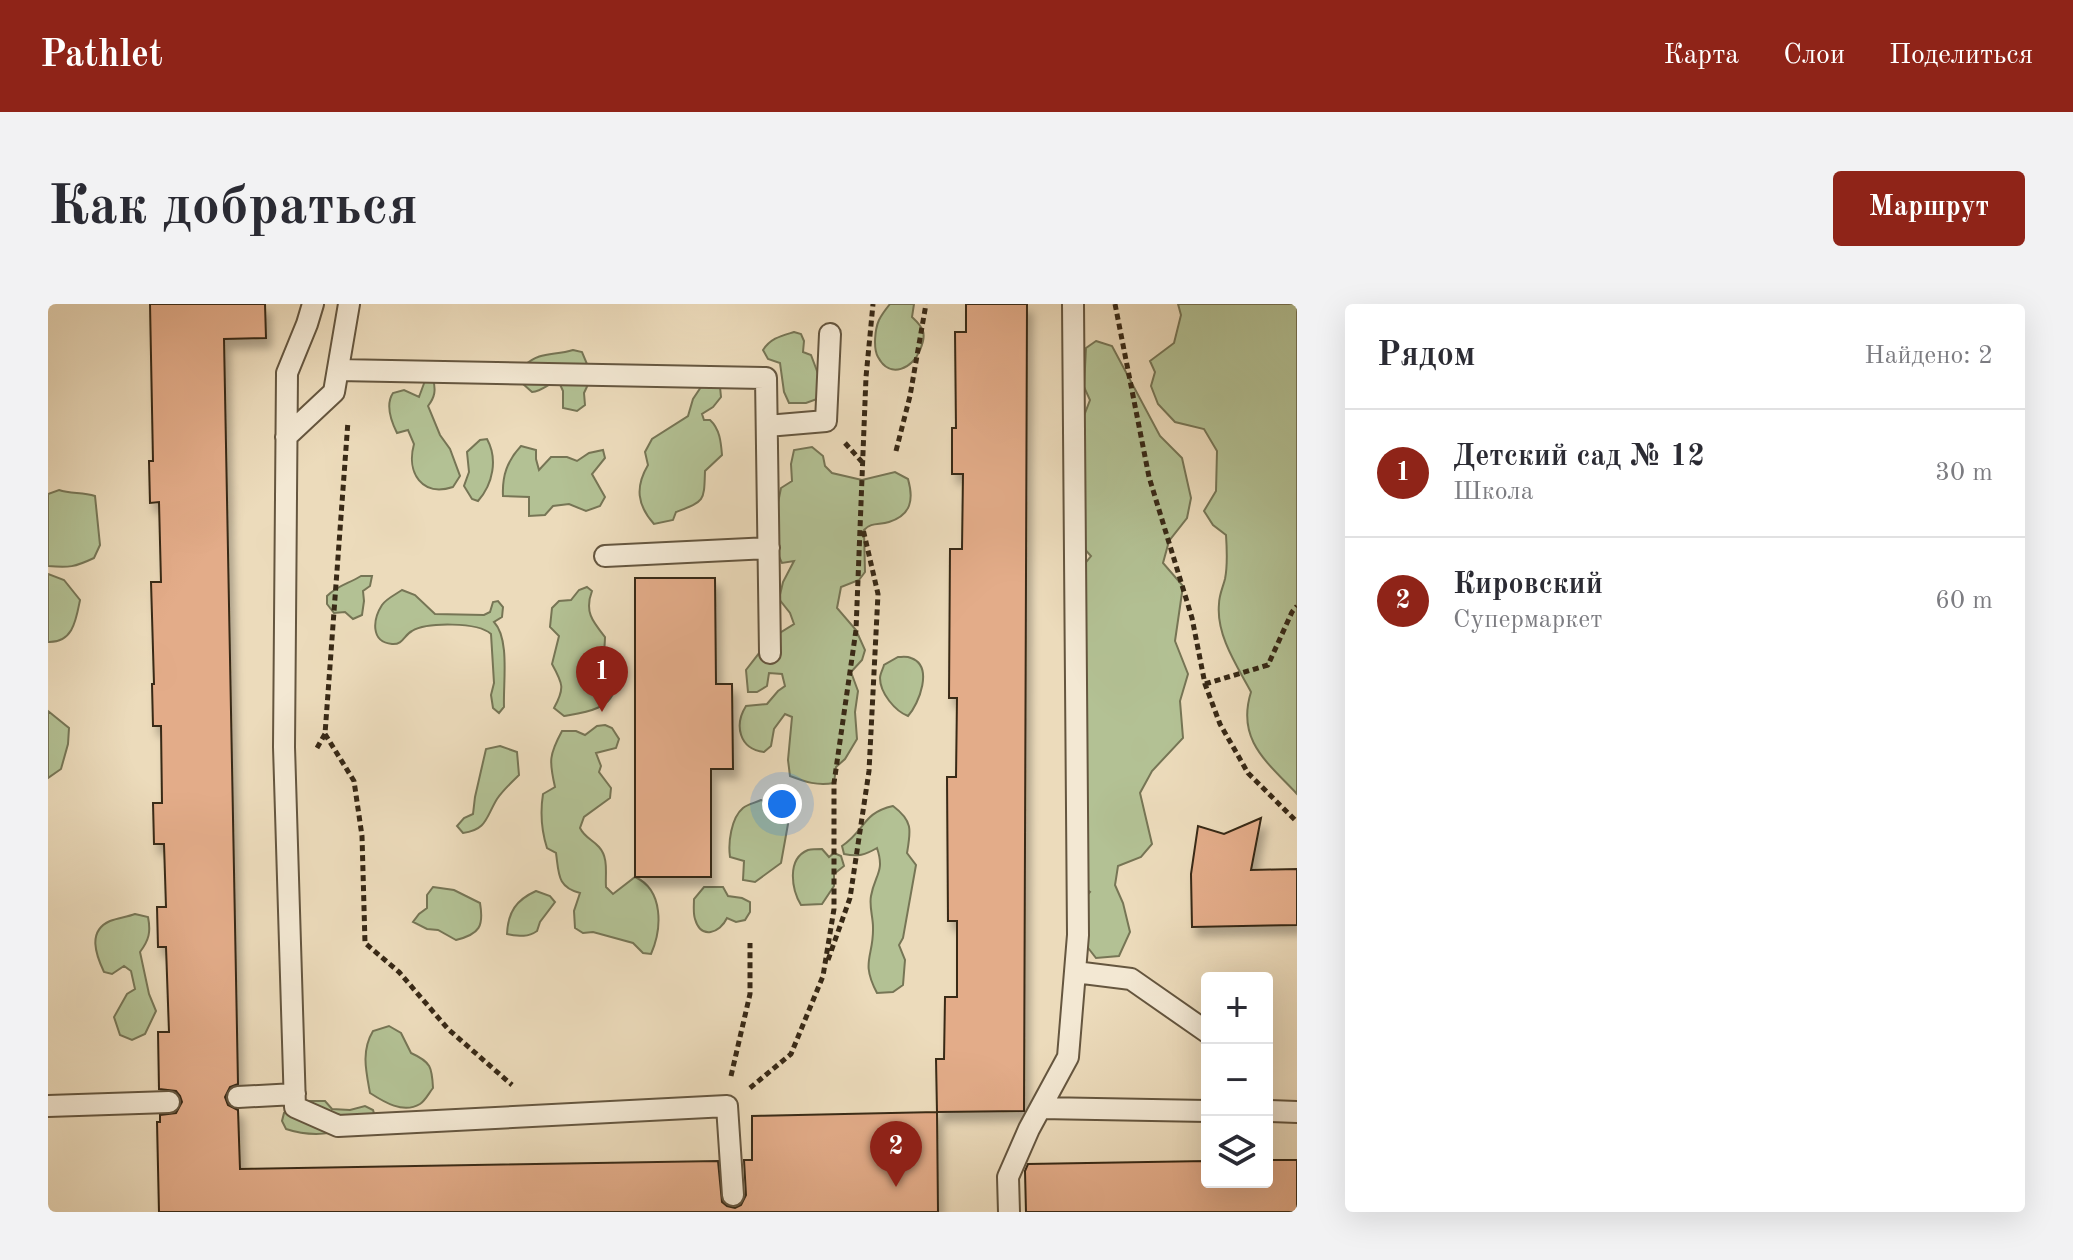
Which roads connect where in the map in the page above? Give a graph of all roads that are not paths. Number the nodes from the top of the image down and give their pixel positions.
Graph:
1 (313, 304) edge
2 (349, 304) edge
3 (1073, 304) edge
4 (830, 334) dead end
5 (338, 370) junction
6 (767, 426) junction
7 (286, 437) junction
8 (769, 548) junction
9 (605, 556) dead end
10 (770, 653) dead end
11 (1075, 972) junction
12 (1201, 1028) edge
13 (295, 1094) junction
14 (238, 1097) dead end
15 (169, 1102) dead end
16 (48, 1106) edge
17 (1041, 1108) junction
18 (1201, 1111) edge
19 (1273, 1111) edge
20 (1297, 1112) edge
21 (733, 1195) dead end
22 (1009, 1212) edge

1 - 7 lane
2 - 5 lane
3 - 11 lane
4 - 6 lane
5 - 6 lane
5 - 7 lane
6 - 8 lane
7 - 13 lane
8 - 9 lane
8 - 10 lane
11 - 12 lane
11 - 17 lane
13 - 14 lane
13 - 21 lane
15 - 16 lane
17 - 18 lane
17 - 22 lane
19 - 20 lane

